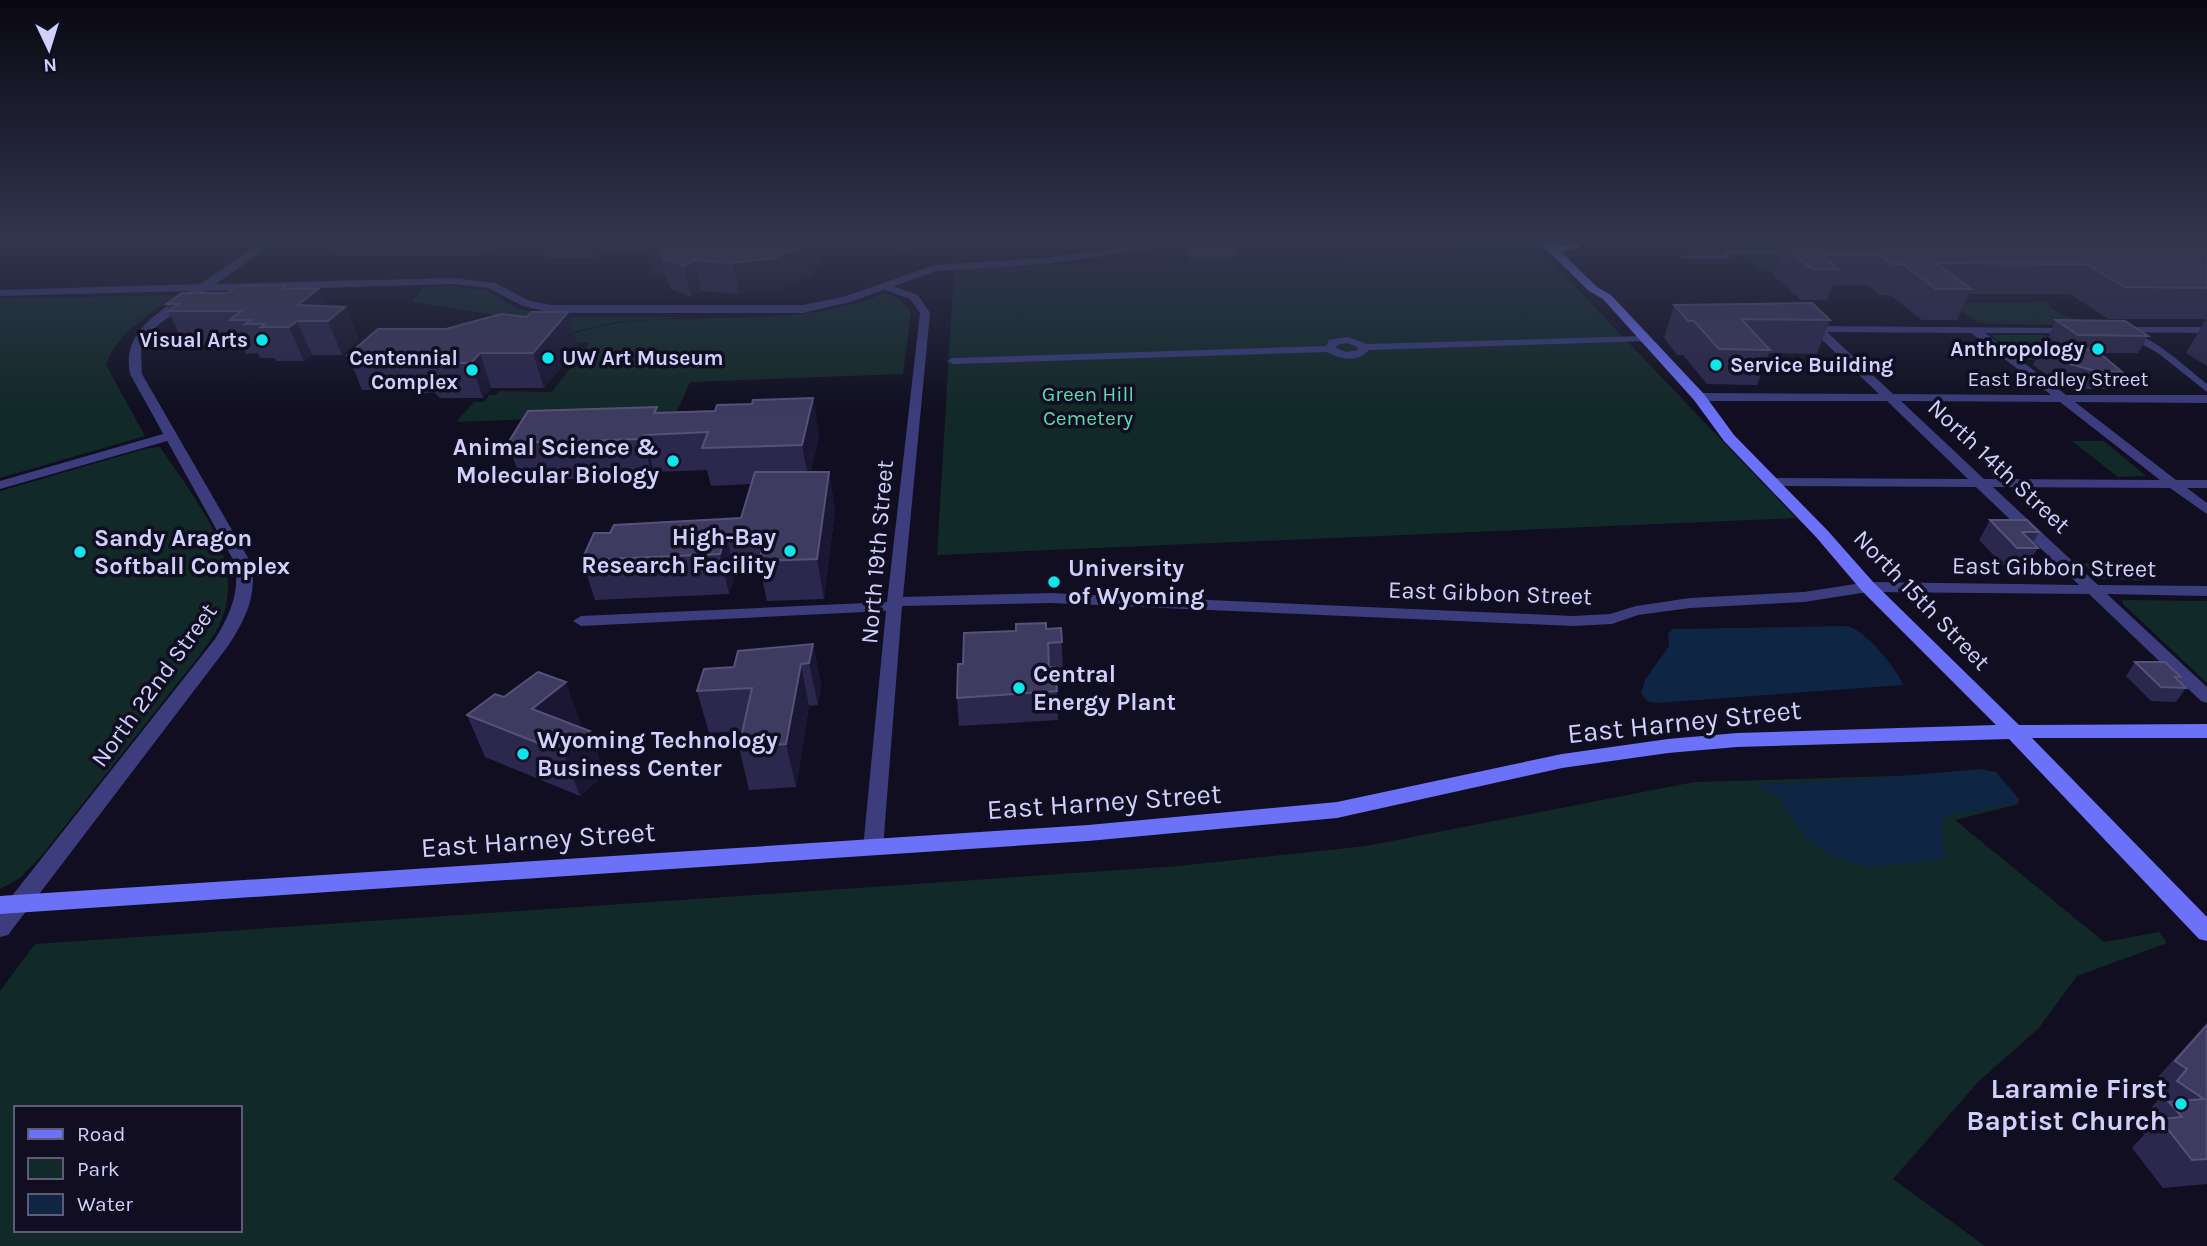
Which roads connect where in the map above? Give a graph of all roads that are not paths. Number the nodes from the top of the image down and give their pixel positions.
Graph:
1 (188, 297) edge
2 (514, 297) edge
3 (852, 297) edge
4 (914, 297) edge
5 (1607, 298) edge
6 (1973, 330) junction
7 (2088, 330) edge
8 (2102, 330) edge
9 (2122, 330) junction
10 (2207, 330) edge
11 (1644, 339) junction
12 (953, 361) dead end
13 (2207, 388) edge
14 (1699, 397) junction
15 (1891, 398) junction
16 (2062, 398) junction
17 (2207, 399) edge
18 (170, 436) junction
19 (1772, 482) junction
20 (1981, 483) junction
21 (2172, 484) junction
22 (2207, 484) edge
23 (0, 485) edge
24 (2207, 510) edge
25 (1868, 587) junction
26 (2095, 590) junction
27 (2207, 592) edge
28 (896, 604) junction
29 (581, 621) dead end
30 (2207, 697) edge
31 (2013, 731) junction
32 (2207, 731) edge
33 (873, 848) junction
34 (10, 905) edge
35 (2202, 922) edge
36 (0, 928) edge

1 - 18 street, North 22nd Street
2 - 3 street
4 - 28 street, North 19th Street
5 - 11 main road, North 15th Street
6 - 7 street
6 - 15 street, North 14th Street
6 - 16 street
8 - 9 street
9 - 10 street
9 - 13 street
11 - 12 street
11 - 14 main road, North 15th Street
14 - 15 street, East Bradley Street
14 - 19 main road, North 15th Street
15 - 16 street, East Bradley Street
15 - 20 street, North 14th Street
16 - 17 street, East Bradley Street
16 - 21 street
18 - 23 street
18 - 34 street, North 22nd Street
19 - 20 street
19 - 25 main road, North 15th Street
20 - 21 street
20 - 26 street, North 14th Street
21 - 22 street
21 - 24 street
25 - 26 street, East Gibbon Street
25 - 28 street, East Gibbon Street
25 - 31 main road, North 15th Street
26 - 27 street, East Gibbon Street
26 - 30 street, North 14th Street
28 - 29 street, East Gibbon Street
28 - 33 street, North 19th Street
31 - 32 main road, East Harney Street
31 - 33 main road, East Harney Street
31 - 35 main road, North 15th Street
33 - 34 main road, East Harney Street
34 - 36 street, North 22nd Street

